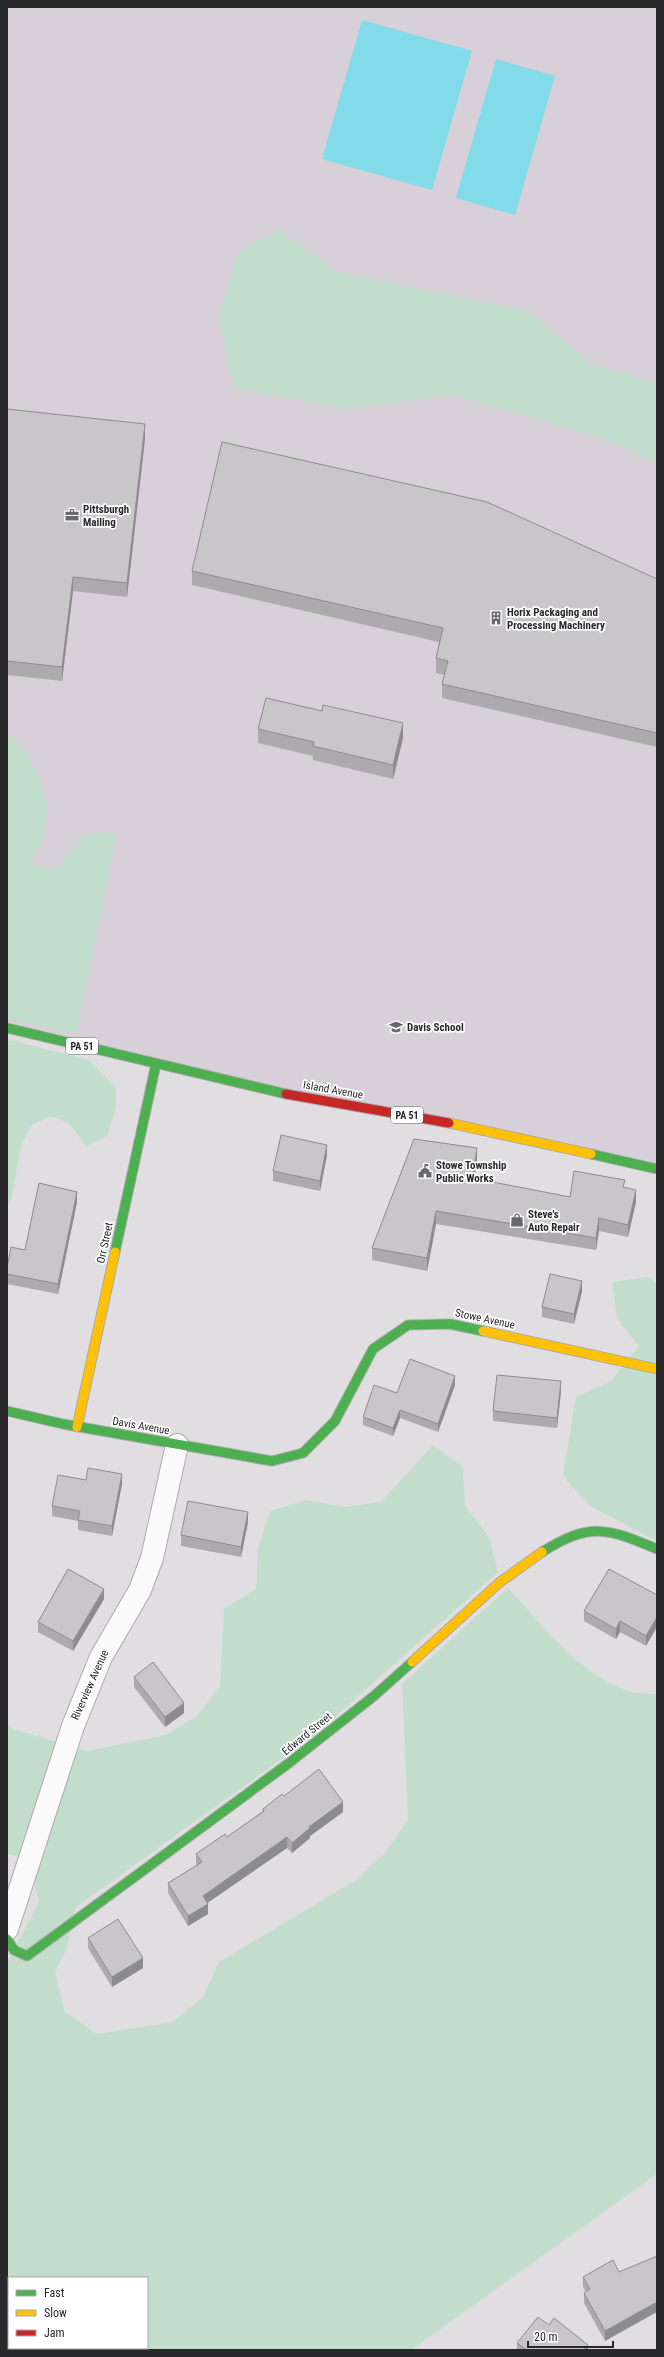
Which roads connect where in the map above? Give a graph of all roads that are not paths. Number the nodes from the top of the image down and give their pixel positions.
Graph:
1 (7, 1028) edge
2 (156, 1064) junction
3 (657, 1169) edge
4 (657, 1369) edge
5 (7, 1411) edge
6 (77, 1427) junction
7 (177, 1445) junction
8 (272, 1460) joint
9 (657, 1549) edge
10 (7, 1929) edge
11 (7, 1939) edge

1 - 2 street, Island Avenue / PA 51
2 - 3 street, Island Avenue / PA 51
2 - 6 street, Orr Street
4 - 8 street, Stowe Avenue
5 - 6 street, Davis Avenue
6 - 7 street, Davis Avenue
7 - 8 street, Davis Avenue
7 - 10 street, Riverview Avenue
9 - 11 street, Edward Street

